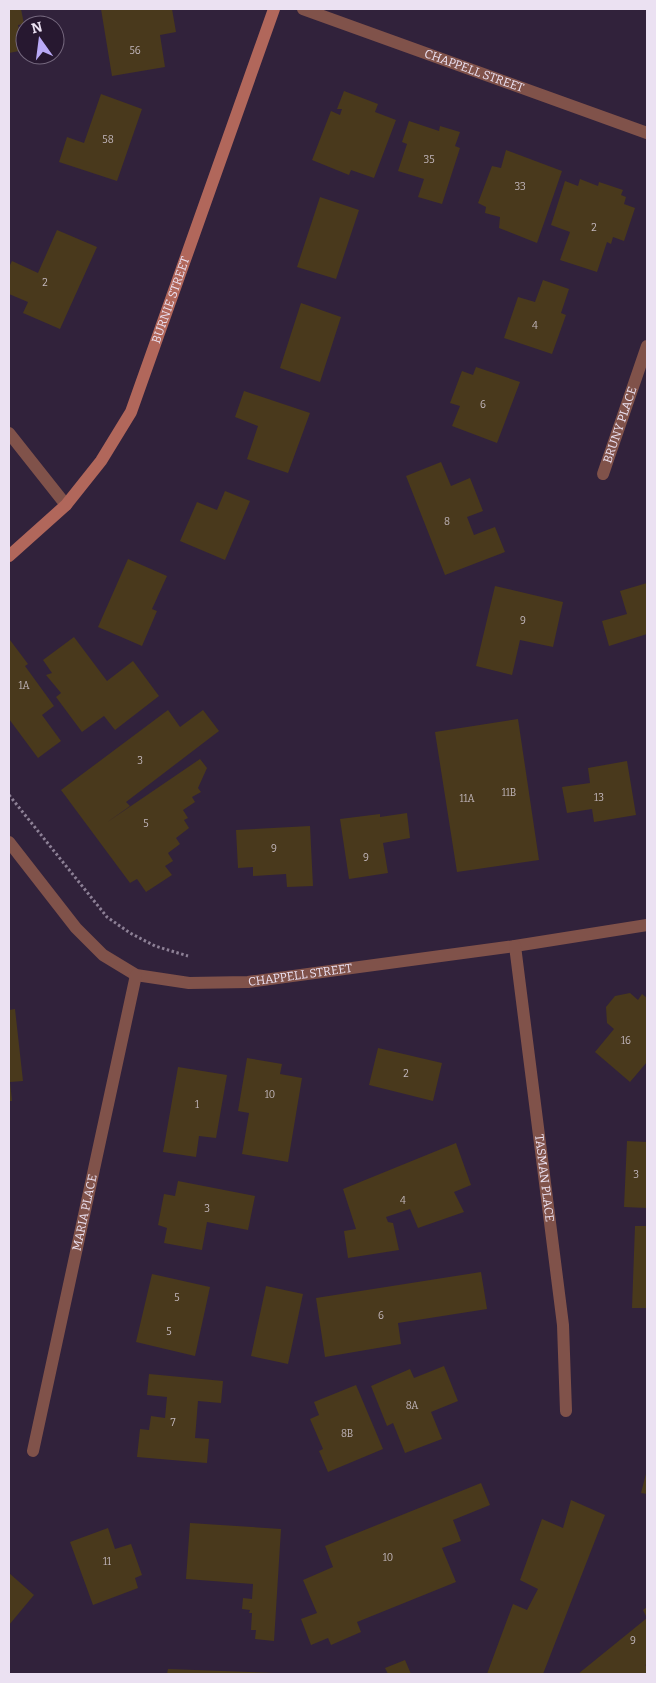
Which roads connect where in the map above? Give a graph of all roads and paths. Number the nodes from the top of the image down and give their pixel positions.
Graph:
1 (274, 9) edge
2 (303, 9) edge
3 (647, 133) edge
4 (647, 346) edge
5 (9, 433) edge
6 (603, 474) dead end
7 (66, 505) junction
8 (9, 556) edge
9 (9, 795) edge
10 (9, 842) edge
11 (647, 925) edge
12 (515, 946) junction
13 (191, 957) dead end
14 (136, 975) junction
15 (566, 1411) dead end
16 (33, 1451) dead end

1 - 7 street, BURNIE STREET
2 - 3 street, CHAPPELL STREET
4 - 6 street, BRUNY PLACE
5 - 7 street
7 - 8 street, BURNIE STREET
9 - 13 path
10 - 14 street, CHAPPELL STREET
11 - 12 street, CHAPPELL STREET
12 - 14 street, CHAPPELL STREET
12 - 15 street, TASMAN PLACE
14 - 16 street, MARIA PLACE

